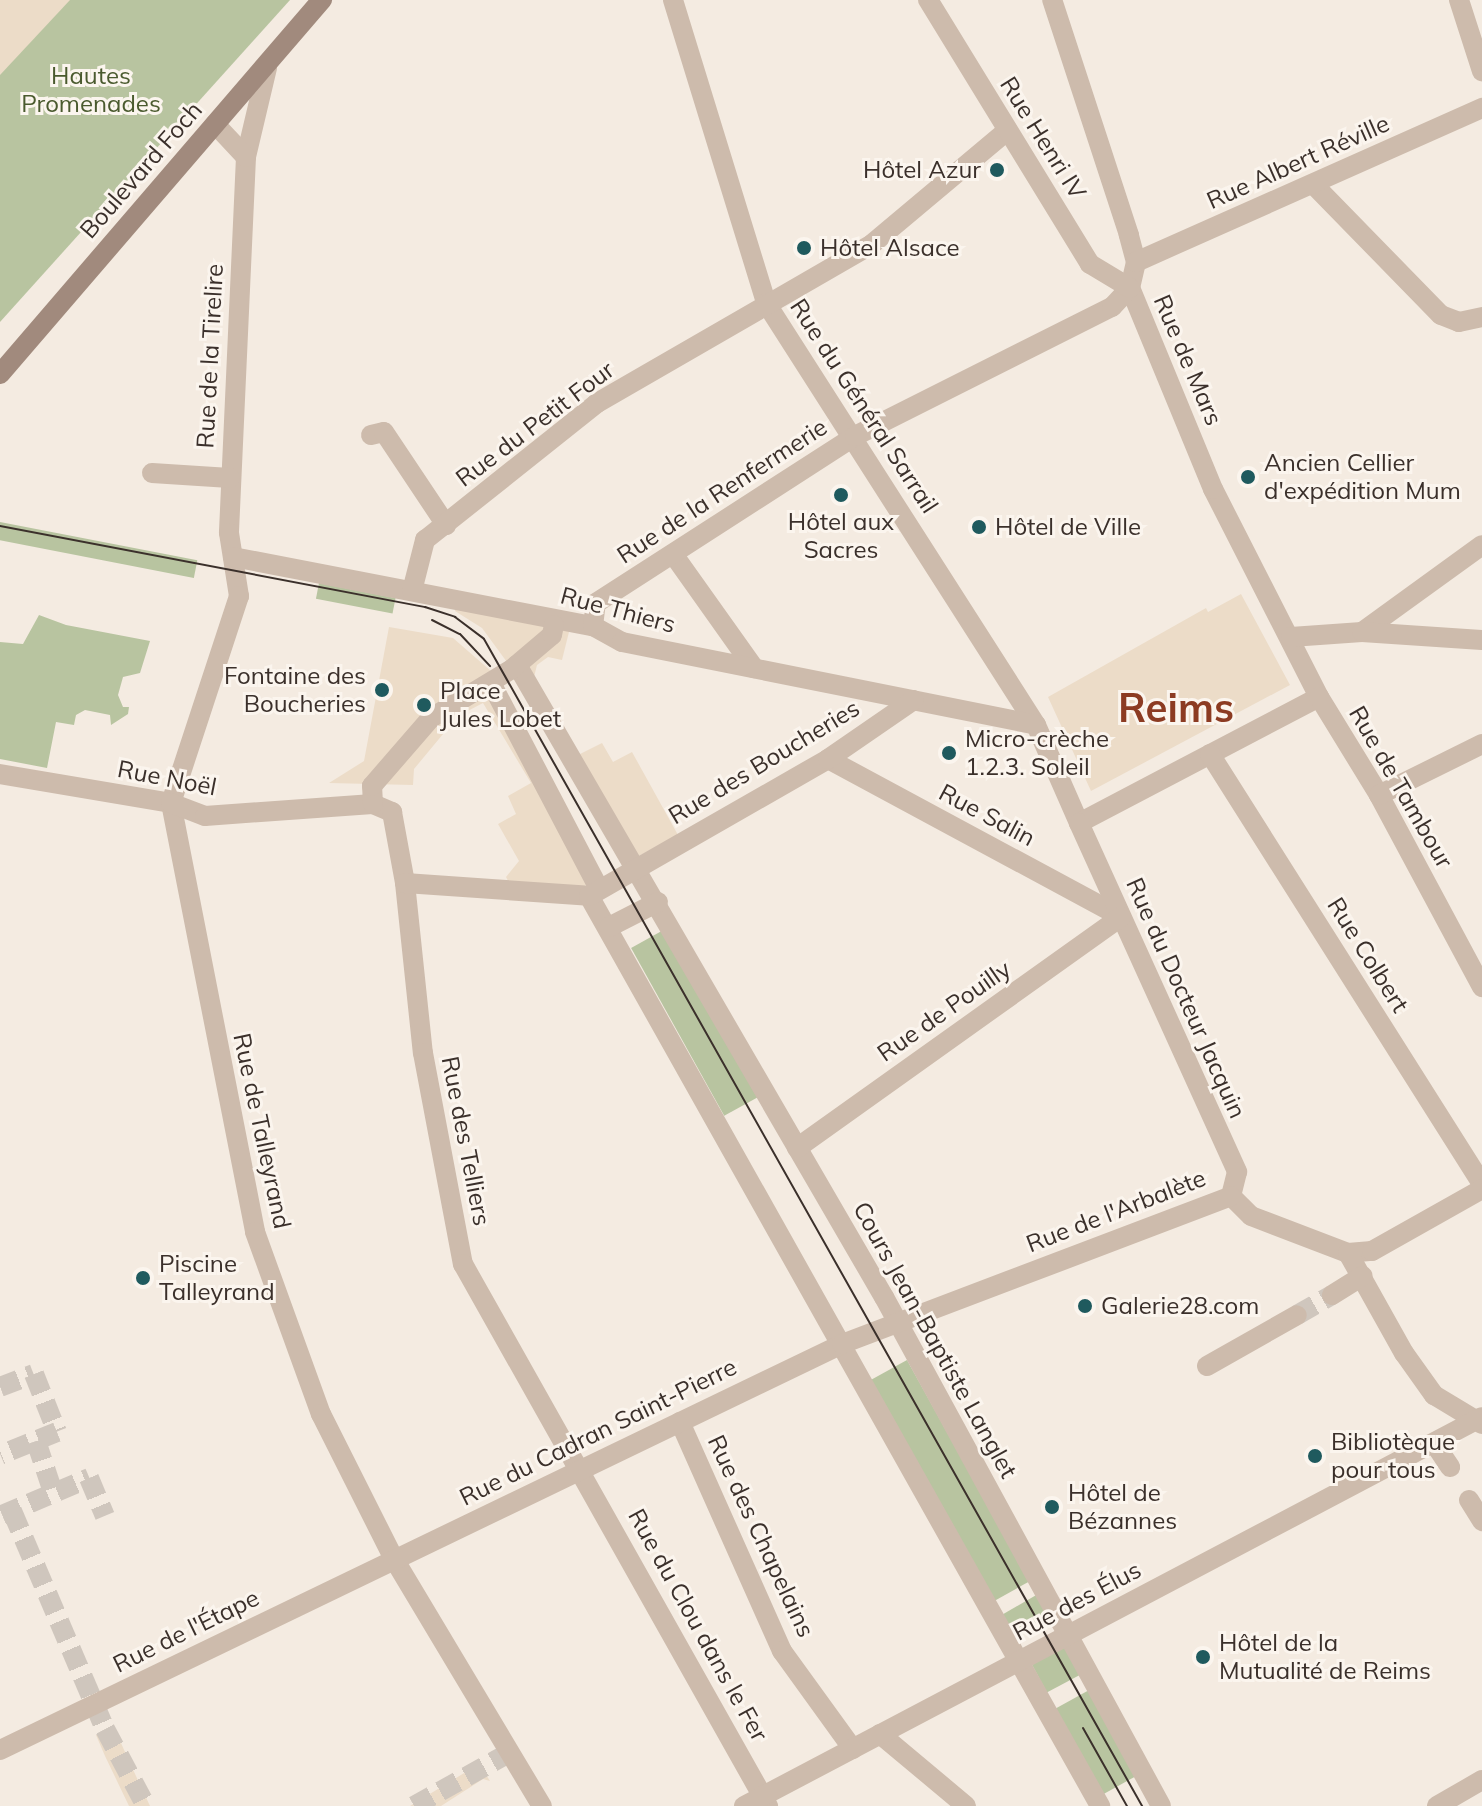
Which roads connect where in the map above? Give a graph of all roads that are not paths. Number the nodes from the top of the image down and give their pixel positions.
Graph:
1 (322, 0) edge
2 (673, 0) edge
3 (928, 0) edge
4 (1052, 0) edge
5 (1459, 0) edge
6 (267, 68) junction
7 (1482, 71) edge
8 (1482, 108) edge
9 (215, 124) junction
10 (1008, 130) junction
11 (246, 157) junction
12 (1313, 184) junction
13 (1136, 262) junction
14 (1130, 288) junction
15 (766, 303) junction
16 (1482, 317) edge
17 (0, 374) edge
18 (371, 435) dead end
19 (855, 436) junction
20 (152, 473) dead end
21 (230, 478) junction
22 (446, 525) junction
23 (1482, 545) edge
24 (673, 554) junction
25 (233, 557) junction
26 (412, 591) junction
27 (554, 625) dead end
28 (593, 626) junction
29 (1362, 632) junction
30 (1291, 637) junction
31 (1482, 640) edge
32 (517, 665) junction
33 (754, 668) junction
34 (491, 683) junction
35 (1319, 697) junction
36 (914, 700) junction
37 (1036, 725) junction
38 (1482, 744) edge
39 (1210, 754) junction
40 (828, 759) junction
41 (0, 774) edge
42 (1379, 795) junction
43 (171, 803) junction
44 (373, 804) junction
45 (1079, 823) junction
46 (638, 865) junction
47 (405, 883) junction
48 (594, 891) junction
49 (658, 902) junction
50 (1121, 917) junction
51 (609, 927) junction
52 (1482, 987) edge
53 (797, 1148) junction
54 (1482, 1187) edge
55 (1231, 1196) junction
56 (1348, 1253) junction
57 (1362, 1276) junction
58 (1332, 1295) tunnel mouth
59 (1297, 1315) tunnel mouth
60 (896, 1321) junction
61 (833, 1348) junction
62 (1207, 1366) dead end
63 (1480, 1421) edge
64 (680, 1422) junction
65 (1434, 1443) junction
66 (1450, 1467) dead end
67 (582, 1469) junction
68 (1469, 1500) dead end
69 (1482, 1521) edge
70 (394, 1559) junction
71 (1067, 1636) junction
72 (1018, 1662) junction
73 (880, 1734) junction
74 (853, 1749) junction
75 (0, 1750) edge
76 (1482, 1780) edge
77 (766, 1801) edge
78 (1447, 1804) edge
79 (542, 1806) edge
80 (744, 1806) edge
81 (966, 1806) edge
82 (1100, 1806) edge
83 (1161, 1806) edge

1 - 6 main road, Boulevard Foch
2 - 15 street, Rue du Général Sarrail
3 - 10 street, Rue Henri IV
4 - 13 street
5 - 7 street
6 - 9 main road, Boulevard Foch
6 - 11 street, Rue de la Tirelire
8 - 12 street, Rue Albert Réville
9 - 11 street
9 - 17 main road, Boulevard Foch
10 - 14 street, Rue Henri IV
10 - 15 street, Rue du Petit Four
11 - 21 street, Rue de la Tirelire
12 - 13 street, Rue Albert Réville
12 - 16 street
13 - 14 street, Rue de Mars
14 - 19 street, Rue de la Renfermerie
14 - 30 street, Rue de Mars
15 - 19 street, Rue du Général Sarrail
15 - 22 street, Rue du Petit Four
18 - 22 street
19 - 24 street, Rue de la Renfermerie
19 - 37 street, Rue du Général Sarrail
20 - 21 street
21 - 25 street, Rue de la Tirelire
22 - 26 street, Rue du Petit Four
23 - 29 street
24 - 28 street, Rue de la Renfermerie
24 - 33 street
25 - 26 street, Rue Thiers
25 - 43 street, Rue de Talleyrand
26 - 28 street, Rue Thiers
27 - 32 street
28 - 33 street, Rue Thiers
29 - 30 street
29 - 31 street
30 - 35 street, Rue de Mars
32 - 34 street
32 - 46 street, Cours Jean-Baptiste Langlet
33 - 36 street, Rue Thiers
34 - 44 street
34 - 48 street
35 - 39 street
35 - 42 street, Rue de Tambour
36 - 37 street, Rue Thiers
36 - 40 street, Rue des Boucheries
37 - 45 street, Rue du Général Sarrail
38 - 42 street
39 - 45 street
39 - 54 street, Rue Colbert
40 - 46 street, Rue des Boucheries
40 - 50 street, Rue Salin
41 - 43 street, Rue Noël
42 - 52 street, Rue de Tambour
43 - 44 street, Rue Noël
43 - 70 street, Rue de Talleyrand
44 - 47 street, Rue des Telliers
45 - 50 street, Rue du Docteur Jacquin
46 - 48 street
46 - 49 street, Cours Jean-Baptiste Langlet
47 - 48 street
47 - 67 street, Rue des Telliers
48 - 51 street
49 - 51 street
49 - 53 street, Cours Jean-Baptiste Langlet
50 - 53 street, Rue de Pouilly
50 - 55 street, Rue du Docteur Jacquin
51 - 61 street
53 - 60 street, Cours Jean-Baptiste Langlet
54 - 56 street
55 - 56 street, Rue de l'Arbalète
55 - 60 street, Rue de l'Arbalète
56 - 57 street
57 - 58 street
57 - 63 street
59 - 62 street
60 - 61 street, Rue de l'Arbalète
60 - 71 street, Cours Jean-Baptiste Langlet
61 - 64 street, Rue du Cadran Saint-Pierre
61 - 72 street
63 - 65 street, Rue des Élus
64 - 67 street, Rue du Cadran Saint-Pierre
64 - 74 street, Rue des Chapelains
65 - 66 street
65 - 71 street, Rue des Élus
67 - 70 street, Rue du Cadran Saint-Pierre
67 - 77 street, Rue du Clou dans le Fer
68 - 69 street
70 - 75 street, Rue de l'Étape
70 - 79 street, Rue de Talleyrand
71 - 72 street, Rue des Élus
71 - 83 street, Cours Jean-Baptiste Langlet
72 - 73 street, Rue des Élus
72 - 82 street
73 - 74 street, Rue des Élus
73 - 81 street
74 - 77 street, Rue des Élus
76 - 78 street
77 - 80 street, Rue des Élus

